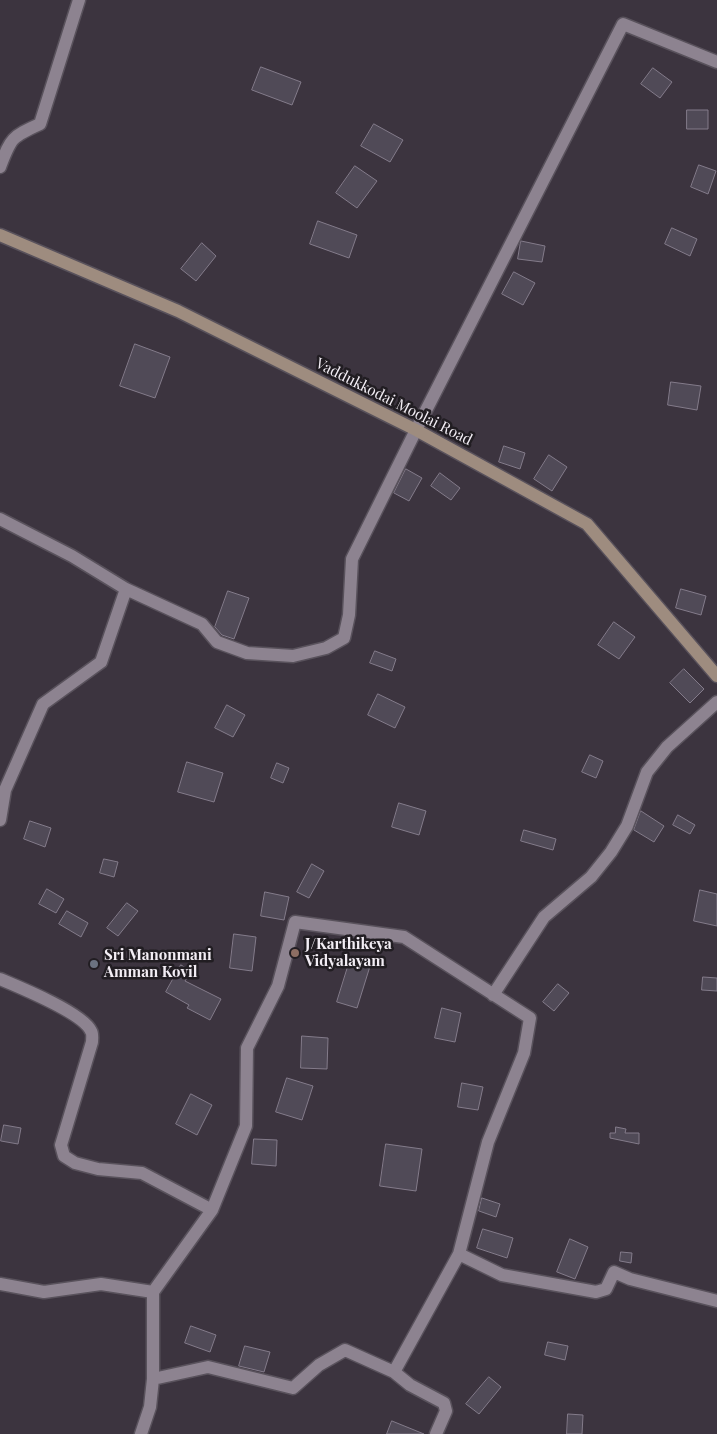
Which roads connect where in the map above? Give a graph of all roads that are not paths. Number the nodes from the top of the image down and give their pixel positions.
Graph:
1 (79, 0) edge
2 (717, 62) edge
3 (0, 167) edge
4 (0, 235) edge
5 (416, 430) junction
6 (0, 519) edge
7 (126, 589) junction
8 (717, 676) edge
9 (717, 702) edge
10 (0, 820) edge
11 (0, 979) edge
12 (493, 995) junction
13 (212, 1210) junction
14 (460, 1254) junction
15 (0, 1284) edge
16 (153, 1292) junction
17 (717, 1301) edge
18 (394, 1372) junction
19 (154, 1379) junction
20 (141, 1434) edge
21 (436, 1434) edge

1 - 3 street
2 - 5 street
4 - 5 street, Vaddukkodai Moolai Road
5 - 7 street
5 - 8 street, Vaddukkodai Moolai Road
6 - 7 street
7 - 10 street
9 - 12 street
11 - 13 street
12 - 13 street
12 - 14 street
13 - 16 street
14 - 17 street
14 - 18 street
15 - 16 street
16 - 19 street
18 - 19 street
18 - 21 street
19 - 20 street

